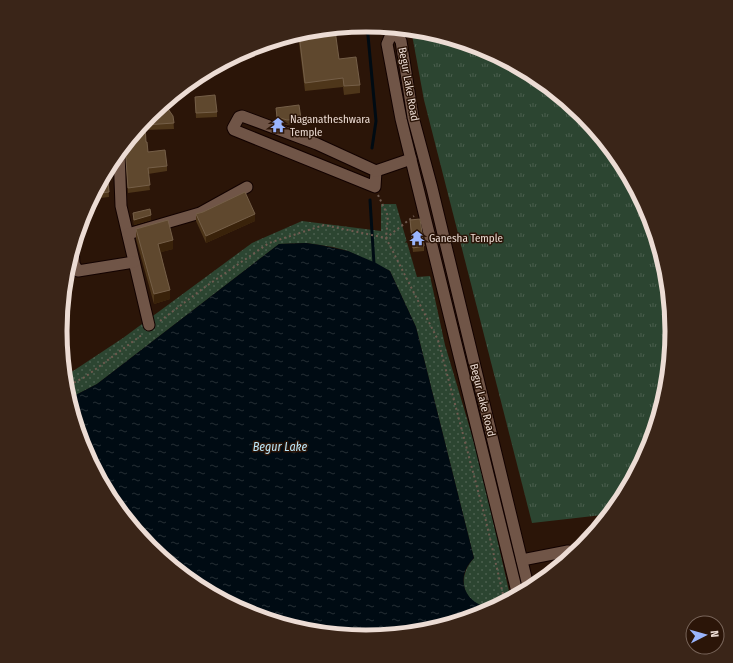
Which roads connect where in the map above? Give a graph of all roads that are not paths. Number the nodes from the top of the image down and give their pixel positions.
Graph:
1 (391, 34) edge
2 (396, 34) edge
3 (411, 159) junction
4 (119, 162) edge
5 (376, 171) junction
6 (247, 187) dead end
7 (432, 188) junction
8 (419, 190) junction
9 (128, 234) junction
10 (134, 262) junction
11 (75, 265) edge
12 (151, 327) road end
13 (478, 376) junction
14 (465, 379) junction
15 (570, 551) edge
16 (522, 560) junction
17 (528, 584) edge
18 (517, 591) edge

1 - 3 main road, Begur Lake Road
2 - 7 main road, Begur Lake Road
3 - 5 main road
3 - 8 main road, Begur Lake Road
4 - 9 main road
5 - 5 main road
6 - 9 main road
7 - 8 main road
7 - 13 main road, Begur Lake Road
8 - 14 main road, Begur Lake Road
9 - 10 main road
10 - 11 main road
10 - 12 main road
13 - 14 main road
13 - 16 main road, Begur Lake Road
14 - 18 main road, Begur Lake Road
15 - 16 main road
16 - 17 main road, Begur Lake Road

